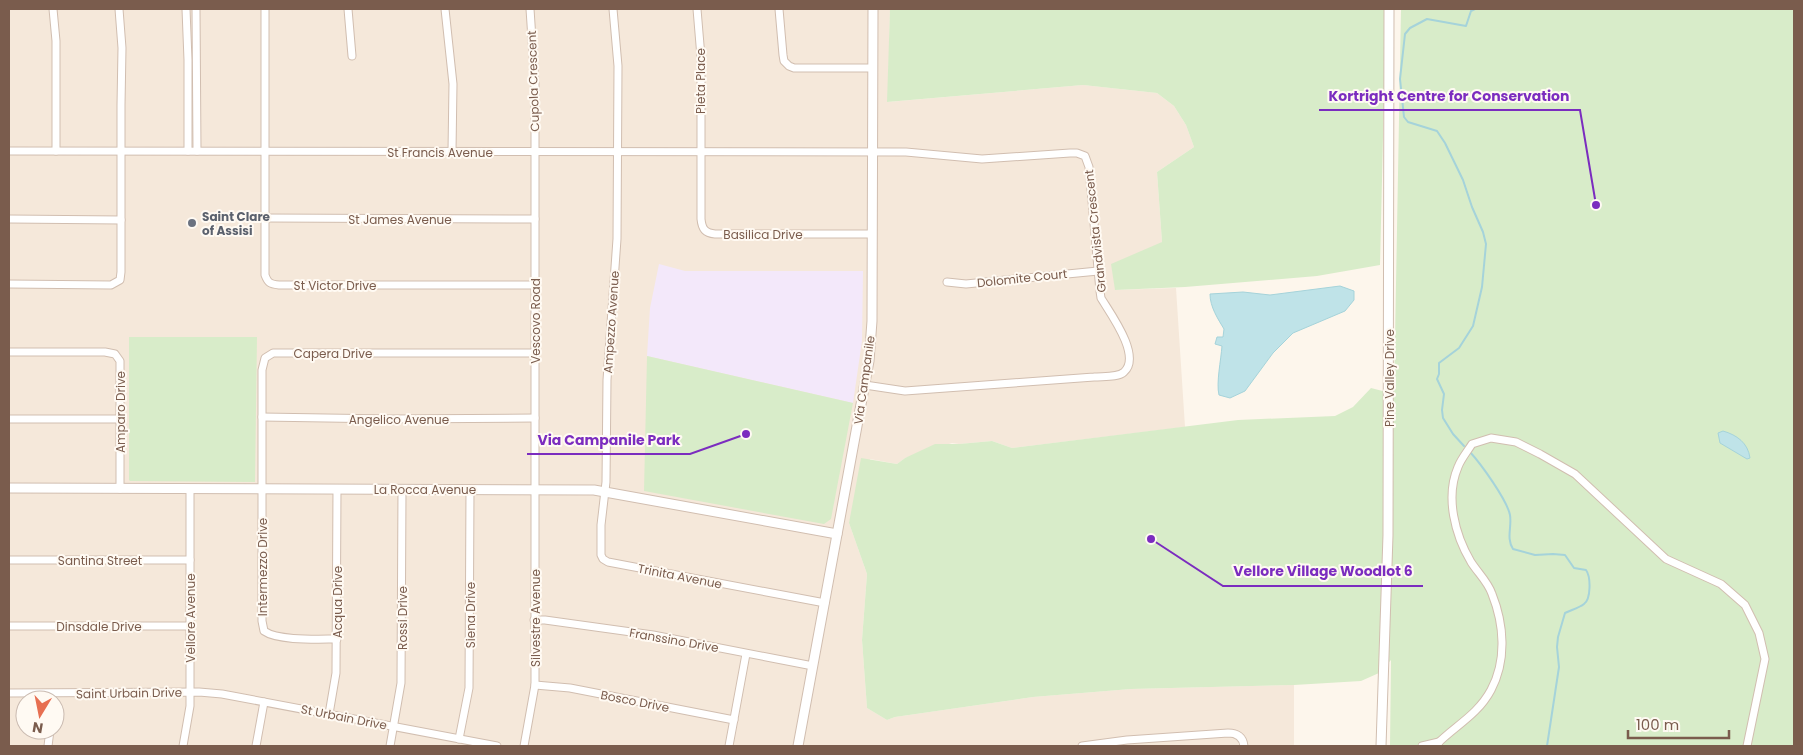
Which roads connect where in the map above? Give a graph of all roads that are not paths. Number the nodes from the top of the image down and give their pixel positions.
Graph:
1 (53, 9) edge
2 (120, 9) edge
3 (186, 9) edge
4 (196, 9) edge
5 (265, 9) edge
6 (348, 9) edge
7 (446, 9) edge
8 (530, 9) edge
9 (613, 9) edge
10 (697, 9) edge
11 (779, 9) edge
12 (873, 9) edge
13 (1389, 9) edge
14 (352, 56) dead end
15 (872, 68) junction
16 (9, 151) edge
17 (56, 151) junction
18 (121, 151) junction
19 (188, 151) junction
20 (197, 151) junction
21 (452, 151) junction
22 (265, 152) junction
23 (536, 152) junction
24 (618, 152) junction
25 (701, 152) junction
26 (872, 152) junction
27 (264, 218) junction
28 (9, 219) edge
29 (535, 219) junction
30 (121, 220) junction
31 (872, 234) junction
32 (1098, 271) junction
33 (947, 282) dead end
34 (9, 284) edge
35 (534, 286) junction
36 (9, 352) edge
37 (535, 353) junction
38 (865, 385) junction
39 (262, 417) junction
40 (535, 418) junction
41 (9, 419) edge
42 (120, 419) junction
43 (9, 488) edge
44 (120, 489) junction
45 (190, 489) junction
46 (262, 489) junction
47 (337, 489) junction
48 (402, 489) junction
49 (470, 489) junction
50 (534, 490) junction
51 (606, 492) junction
52 (837, 534) junction
53 (9, 560) edge
54 (190, 560) junction
55 (825, 602) junction
56 (534, 620) junction
57 (9, 626) edge
58 (190, 626) junction
59 (337, 639) junction
60 (746, 654) junction
61 (813, 666) junction
62 (535, 685) junction
63 (190, 692) junction
64 (65, 696) edge
65 (264, 702) junction
66 (329, 714) junction
67 (734, 720) junction
68 (393, 726) junction
69 (459, 739) junction
70 (1438, 744) edge
71 (183, 746) edge
72 (256, 746) edge
73 (390, 746) edge
74 (497, 746) edge
75 (524, 746) edge
76 (729, 746) edge
77 (798, 746) edge
78 (1082, 746) edge
79 (1244, 746) edge
80 (1381, 746) edge
81 (1422, 746) edge
82 (1747, 746) edge

1 - 17 street
2 - 18 street
3 - 19 street
4 - 20 street
5 - 22 street, St Victor Drive
6 - 14 street
7 - 21 street
8 - 23 street, Cupola Crescent
9 - 24 street
10 - 25 street, Pieta Place
11 - 15 street
12 - 15 street, Via Campanile
13 - 80 street, Pine Valley Drive
15 - 26 street, Via Campanile
16 - 17 street, St Francis Avenue
17 - 18 street, St Francis Avenue
18 - 19 street, St Francis Avenue
18 - 30 street
19 - 20 street, St Francis Avenue
20 - 22 street, St Francis Avenue
21 - 22 street, St Francis Avenue
21 - 23 street, St Francis Avenue
22 - 27 street, St Victor Drive
23 - 24 street, St Francis Avenue
23 - 29 street, Vescovo Road
24 - 25 street, St Francis Avenue
24 - 51 street, Ampezzo Avenue
25 - 26 street, St Francis Avenue
25 - 31 street, Basilica Drive
26 - 31 street, Via Campanile
26 - 32 street, Grandvista Crescent
27 - 29 street, St James Avenue
27 - 35 street, St Victor Drive
28 - 30 street
29 - 35 street, Vescovo Road
30 - 34 street
31 - 38 street, Via Campanile
32 - 33 street, Dolomite Court
32 - 38 street, Grandvista Crescent
35 - 37 street, Vescovo Road
36 - 42 street, Amparo Drive
37 - 39 street, Capera Drive
37 - 40 street, Vescovo Road
38 - 52 street, Via Campanile
39 - 40 street, Angelico Avenue
39 - 46 street, Capera Drive
40 - 50 street, Vescovo Road
41 - 42 street
42 - 44 street, Amparo Drive
43 - 44 street, La Rocca Avenue
44 - 45 street, La Rocca Avenue
45 - 46 street, La Rocca Avenue
45 - 54 street, Vellore Avenue
46 - 47 street, La Rocca Avenue
46 - 59 street, Intermezzo Drive
47 - 48 street, La Rocca Avenue
47 - 59 street, Acqua Drive
48 - 49 street, La Rocca Avenue
48 - 68 street, Rossi Drive
49 - 50 street, La Rocca Avenue
49 - 69 street, Siena Drive
50 - 51 street, La Rocca Avenue
50 - 56 street, Silvestre Avenue
51 - 52 street, La Rocca Avenue
51 - 55 street, Trinita Avenue
52 - 55 street, Via Campanile
53 - 54 street, Santina Street
54 - 58 street, Vellore Avenue
55 - 61 street, Via Campanile
56 - 60 street, Franssino Drive
56 - 62 street, Silvestre Avenue
57 - 58 street, Dinsdale Drive
58 - 63 street, Vellore Avenue
59 - 66 street, Acqua Drive
60 - 61 street, Franssino Drive
60 - 67 street
61 - 77 street, Via Campanile
62 - 67 street, Bosco Drive
62 - 75 street, Silvestre Avenue
63 - 64 street, Saint Urbain Drive
63 - 65 street, St Urbain Drive
63 - 71 street, Vellore Avenue
65 - 66 street, St Urbain Drive
65 - 72 street
66 - 68 street, St Urbain Drive
67 - 76 street
68 - 69 street, St Urbain Drive
68 - 73 street, Rossi Drive
69 - 74 street, St Urbain Drive
70 - 81 street
70 - 82 street
78 - 79 street

